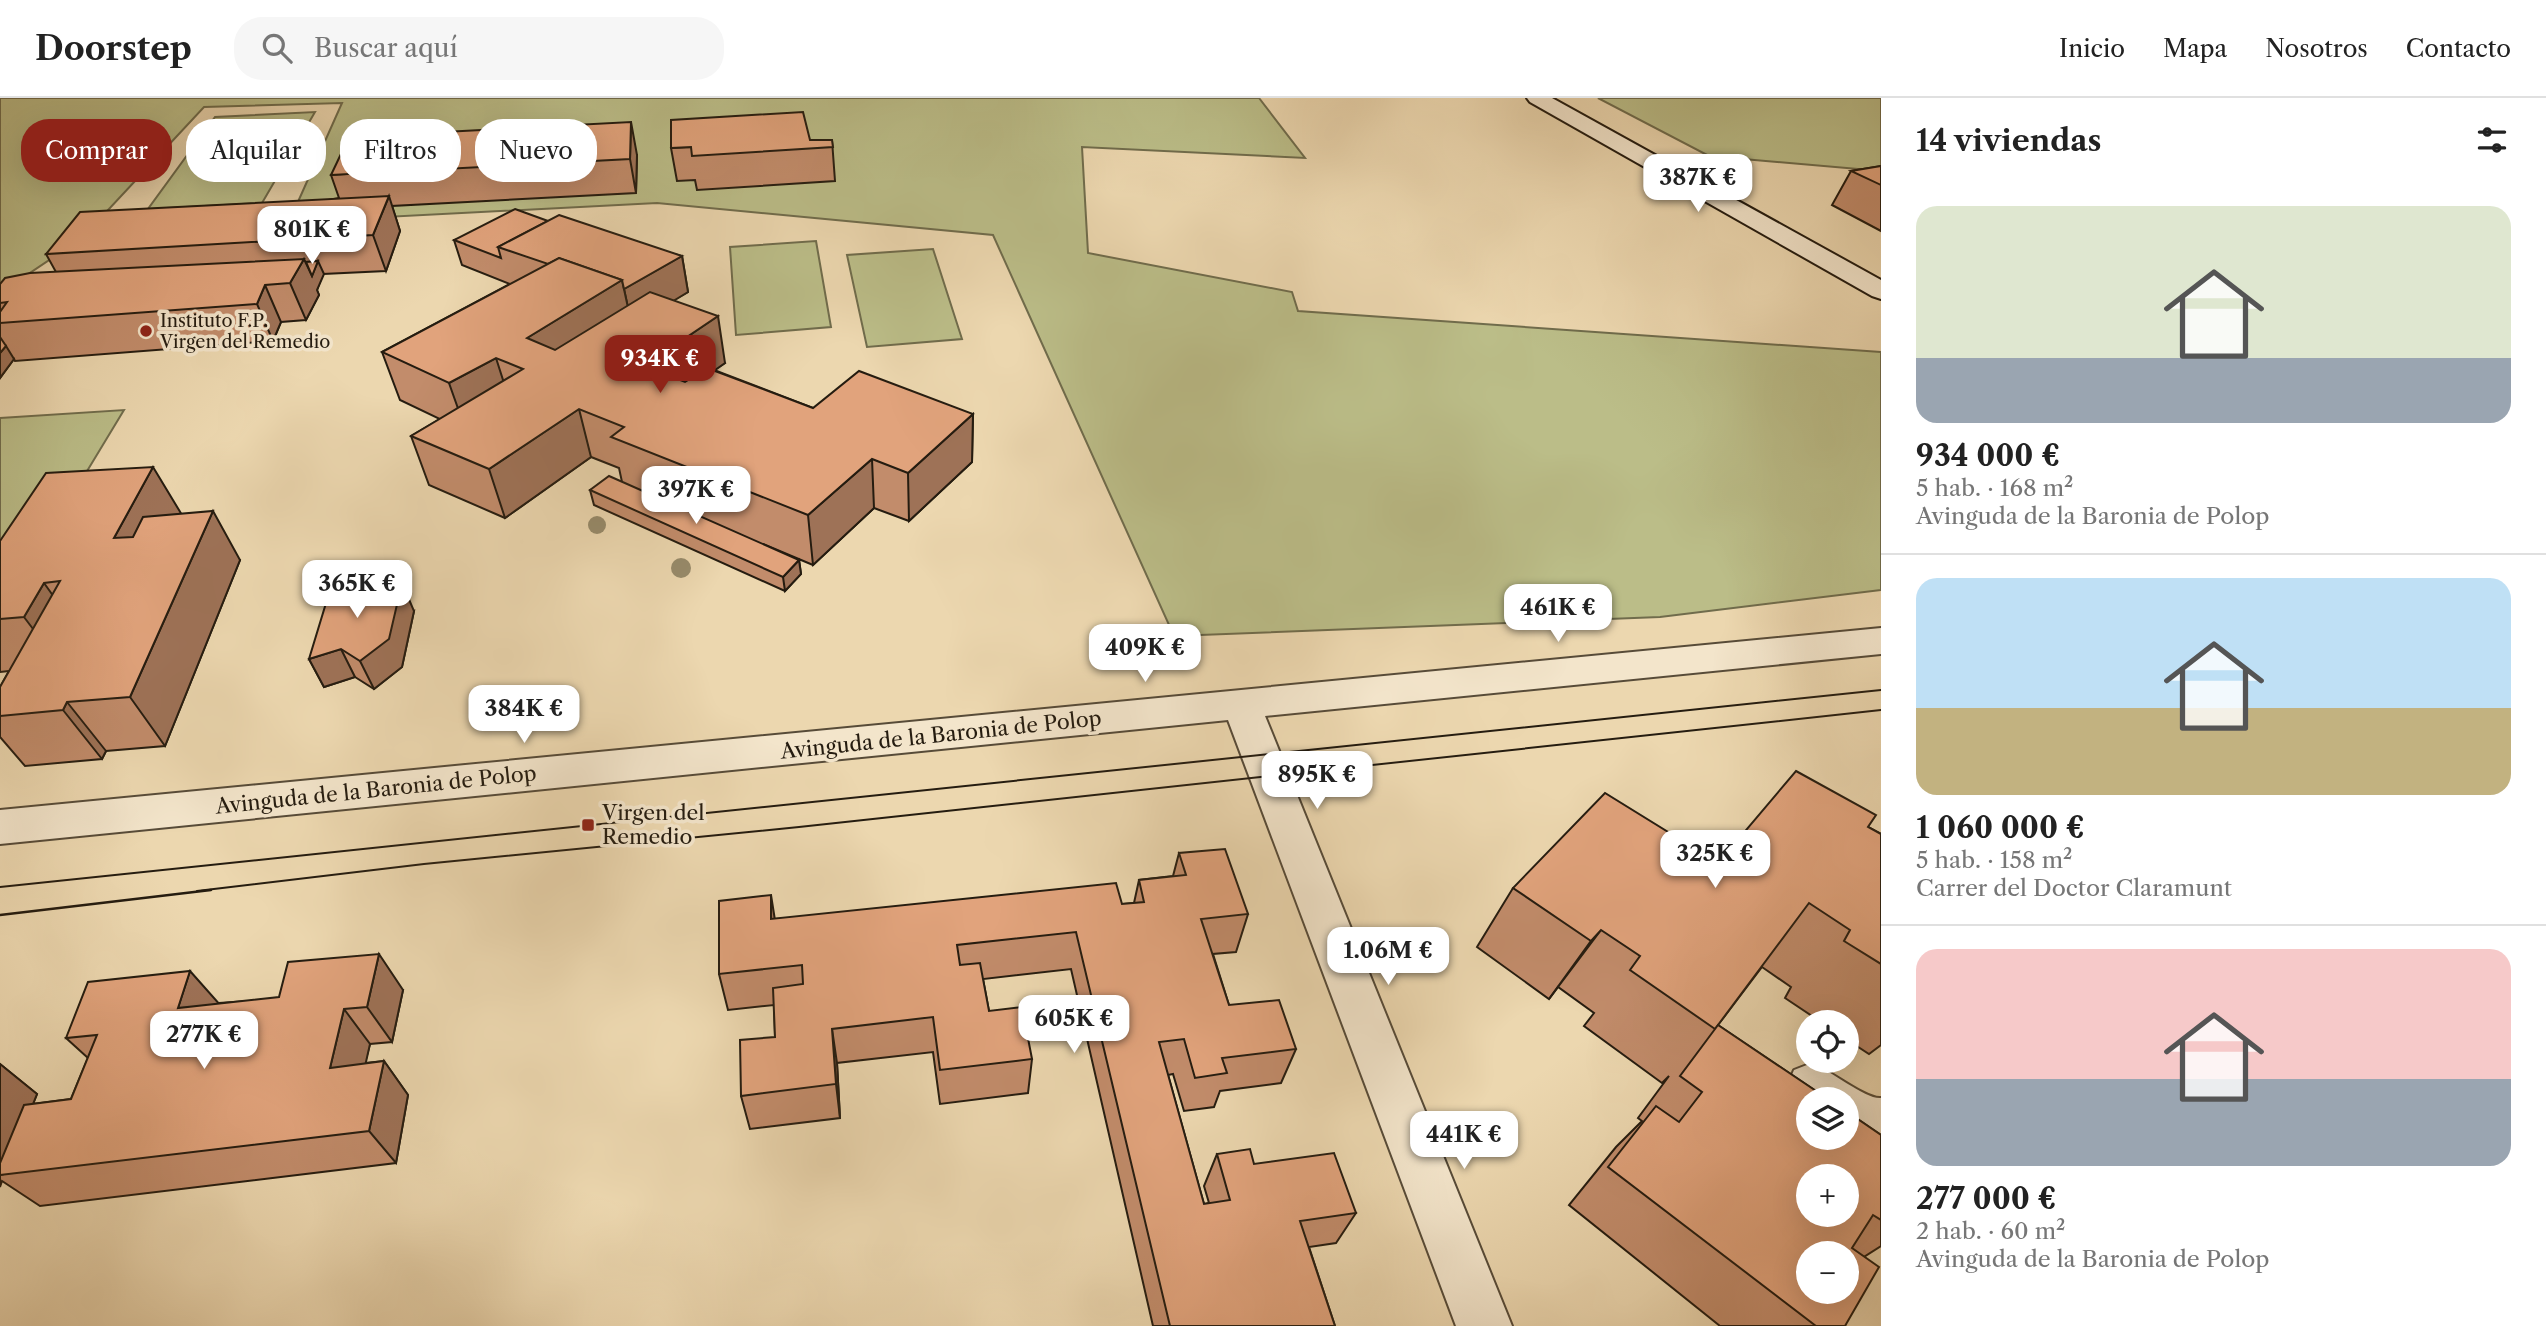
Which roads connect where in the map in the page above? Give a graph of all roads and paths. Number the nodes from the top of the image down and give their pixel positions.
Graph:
1 (1537, 98) edge
2 (1555, 98) edge
3 (1881, 278) edge
4 (1881, 291) edge
5 (1881, 641) edge
6 (1241, 705) junction
7 (0, 827) edge
8 (1859, 1120) edge
9 (1881, 1123) edge
10 (1484, 1326) edge

1 - 4 street
2 - 3 street
5 - 6 street, Avinguda de la Baronia de Polop
6 - 7 street, Avinguda de la Baronia de Polop
6 - 10 street
8 - 9 street

